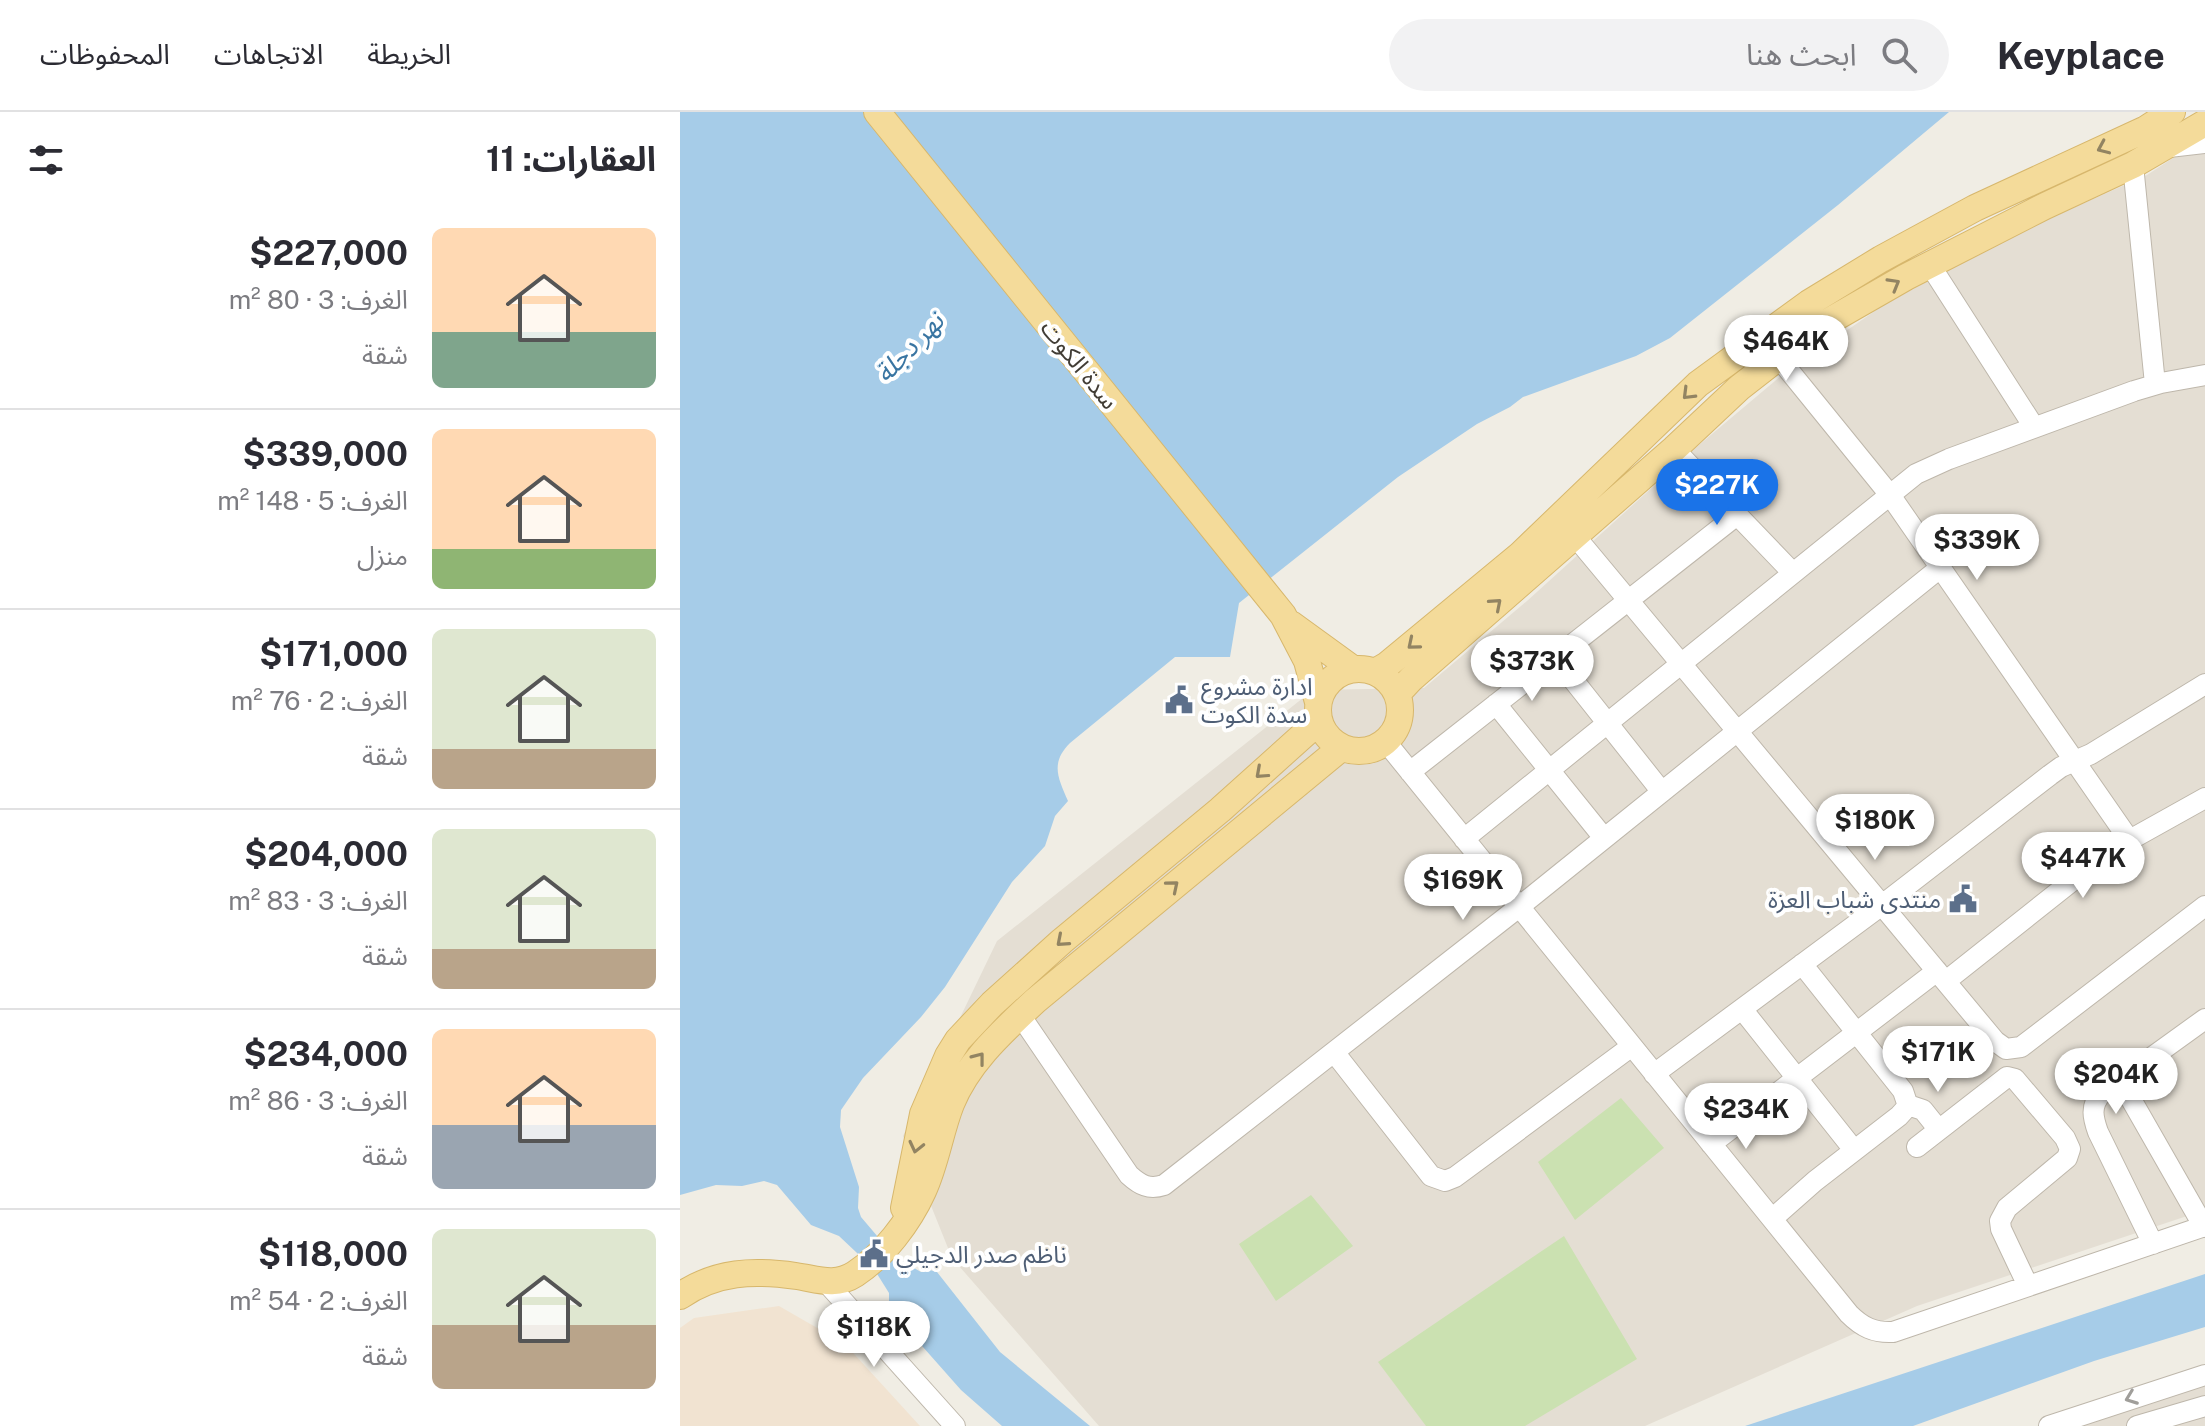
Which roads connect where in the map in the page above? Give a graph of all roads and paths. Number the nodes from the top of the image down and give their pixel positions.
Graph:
1 (877, 112) edge
2 (2172, 112) edge
3 (2205, 123) edge
4 (2205, 143) edge
5 (2165, 147) junction
6 (2133, 165) junction
7 (1930, 265) junction
8 (1778, 357) junction
9 (2205, 375) edge
10 (2155, 384) junction
11 (2034, 427) junction
12 (1674, 449) junction
13 (1625, 473) junction
14 (1890, 495) junction
15 (1737, 515) junction
16 (1574, 535) junction
17 (1940, 568) junction
18 (1793, 573) junction
19 (1628, 600) junction
20 (1286, 618) junction
21 (1555, 657) junction
22 (1681, 663) junction
23 (1364, 670) junction
24 (2205, 684) edge
25 (1397, 694) junction
26 (1496, 704) junction
27 (1319, 712) junction
28 (1607, 723) junction
29 (1737, 731) junction
30 (1386, 742) junction
31 (1341, 748) junction
32 (2074, 761) junction
33 (1549, 770) junction
34 (1410, 772) junction
35 (1662, 792) junction
36 (2205, 798) edge
37 (1604, 838) junction
38 (1464, 839) junction
39 (2130, 841) junction
40 (1882, 905) junction
41 (2205, 906) edge
42 (1519, 907) junction
43 (1802, 964) junction
44 (1941, 976) junction
45 (1742, 1009) junction
46 (1020, 1015) junction
47 (2205, 1019) edge
48 (1856, 1032) junction
49 (1632, 1046) junction
50 (2010, 1049) junction
51 (1334, 1052) junction
52 (1654, 1074) junction
53 (2009, 1077) junction
54 (1797, 1078) junction
55 (2120, 1080) junction
56 (1908, 1105) junction
57 (1939, 1130) junction
58 (1711, 1144) junction
59 (1917, 1147) dead end
60 (1854, 1150) junction
61 (1772, 1219) junction
62 (2205, 1226) edge
63 (894, 1237) junction
64 (2153, 1244) junction
65 (826, 1282) junction
66 (2028, 1286) junction
67 (680, 1296) edge
68 (2205, 1375) edge
69 (2205, 1406) edge
70 (2149, 1424) edge
71 (955, 1426) edge
72 (2049, 1426) edge

1 - 20 main road, سدة الكوت
2 -> 13 main road
3 - 5 main road
4 - 5 street
5 - 6 main road
6 - 7 main road
6 - 10 street
8 -> 7 main road
7 - 11 street
8 - 12 main road
8 - 14 street
9 - 10 street
10 - 11 street
11 - 14 street
12 - 13 main road
12 - 15 street
13 - 16 main road
13 -> 23 main road
14 - 17 street
14 - 18 street
15 - 18 street
15 - 19 street
16 - 19 street
25 -> 16 main road
17 - 29 street
17 - 32 street
18 - 22 street
19 - 21 street
19 - 22 street
20 - 23 main road
20 - 27 main road
21 - 26 street
21 - 28 street
22 - 28 street
22 - 29 street
23 - 25 main road
23 - 27 main road
24 - 32 street
25 - 30 main road
26 - 33 street
26 - 34 street
27 - 31 main road
27 -> 63 main road
28 - 33 street
28 - 35 street
29 - 35 street
29 - 40 street
30 - 31 main road
30 - 34 street
46 -> 31 main road
32 - 39 street
32 - 40 street
33 - 37 street
33 - 38 street
34 - 38 street
35 - 37 street
36 - 39 street
37 - 42 street
38 - 42 street
39 - 44 street
40 - 43 street
40 - 44 street
41 - 50 street
42 - 49 street
42 - 51 street
43 - 45 street
43 - 48 street
44 - 48 street
44 - 50 street
45 - 52 street
45 - 54 street
46 - 51 street
63 -> 46 main road
47 - 55 street
48 - 54 street
48 - 56 street
49 - 51 street
49 - 52 street
50 - 53 street
52 - 58 street
53 - 57 street
53 - 66 street
54 - 58 street
54 - 60 street
55 - 62 street
55 - 64 street
56 - 57 street
56 - 60 street
57 - 59 street
58 - 61 street
60 - 61 street
61 - 66 street
62 - 64 street
63 - 65 main road
64 - 66 street
65 - 67 main road
65 - 71 street
68 -> 72 street
69 - 70 street

